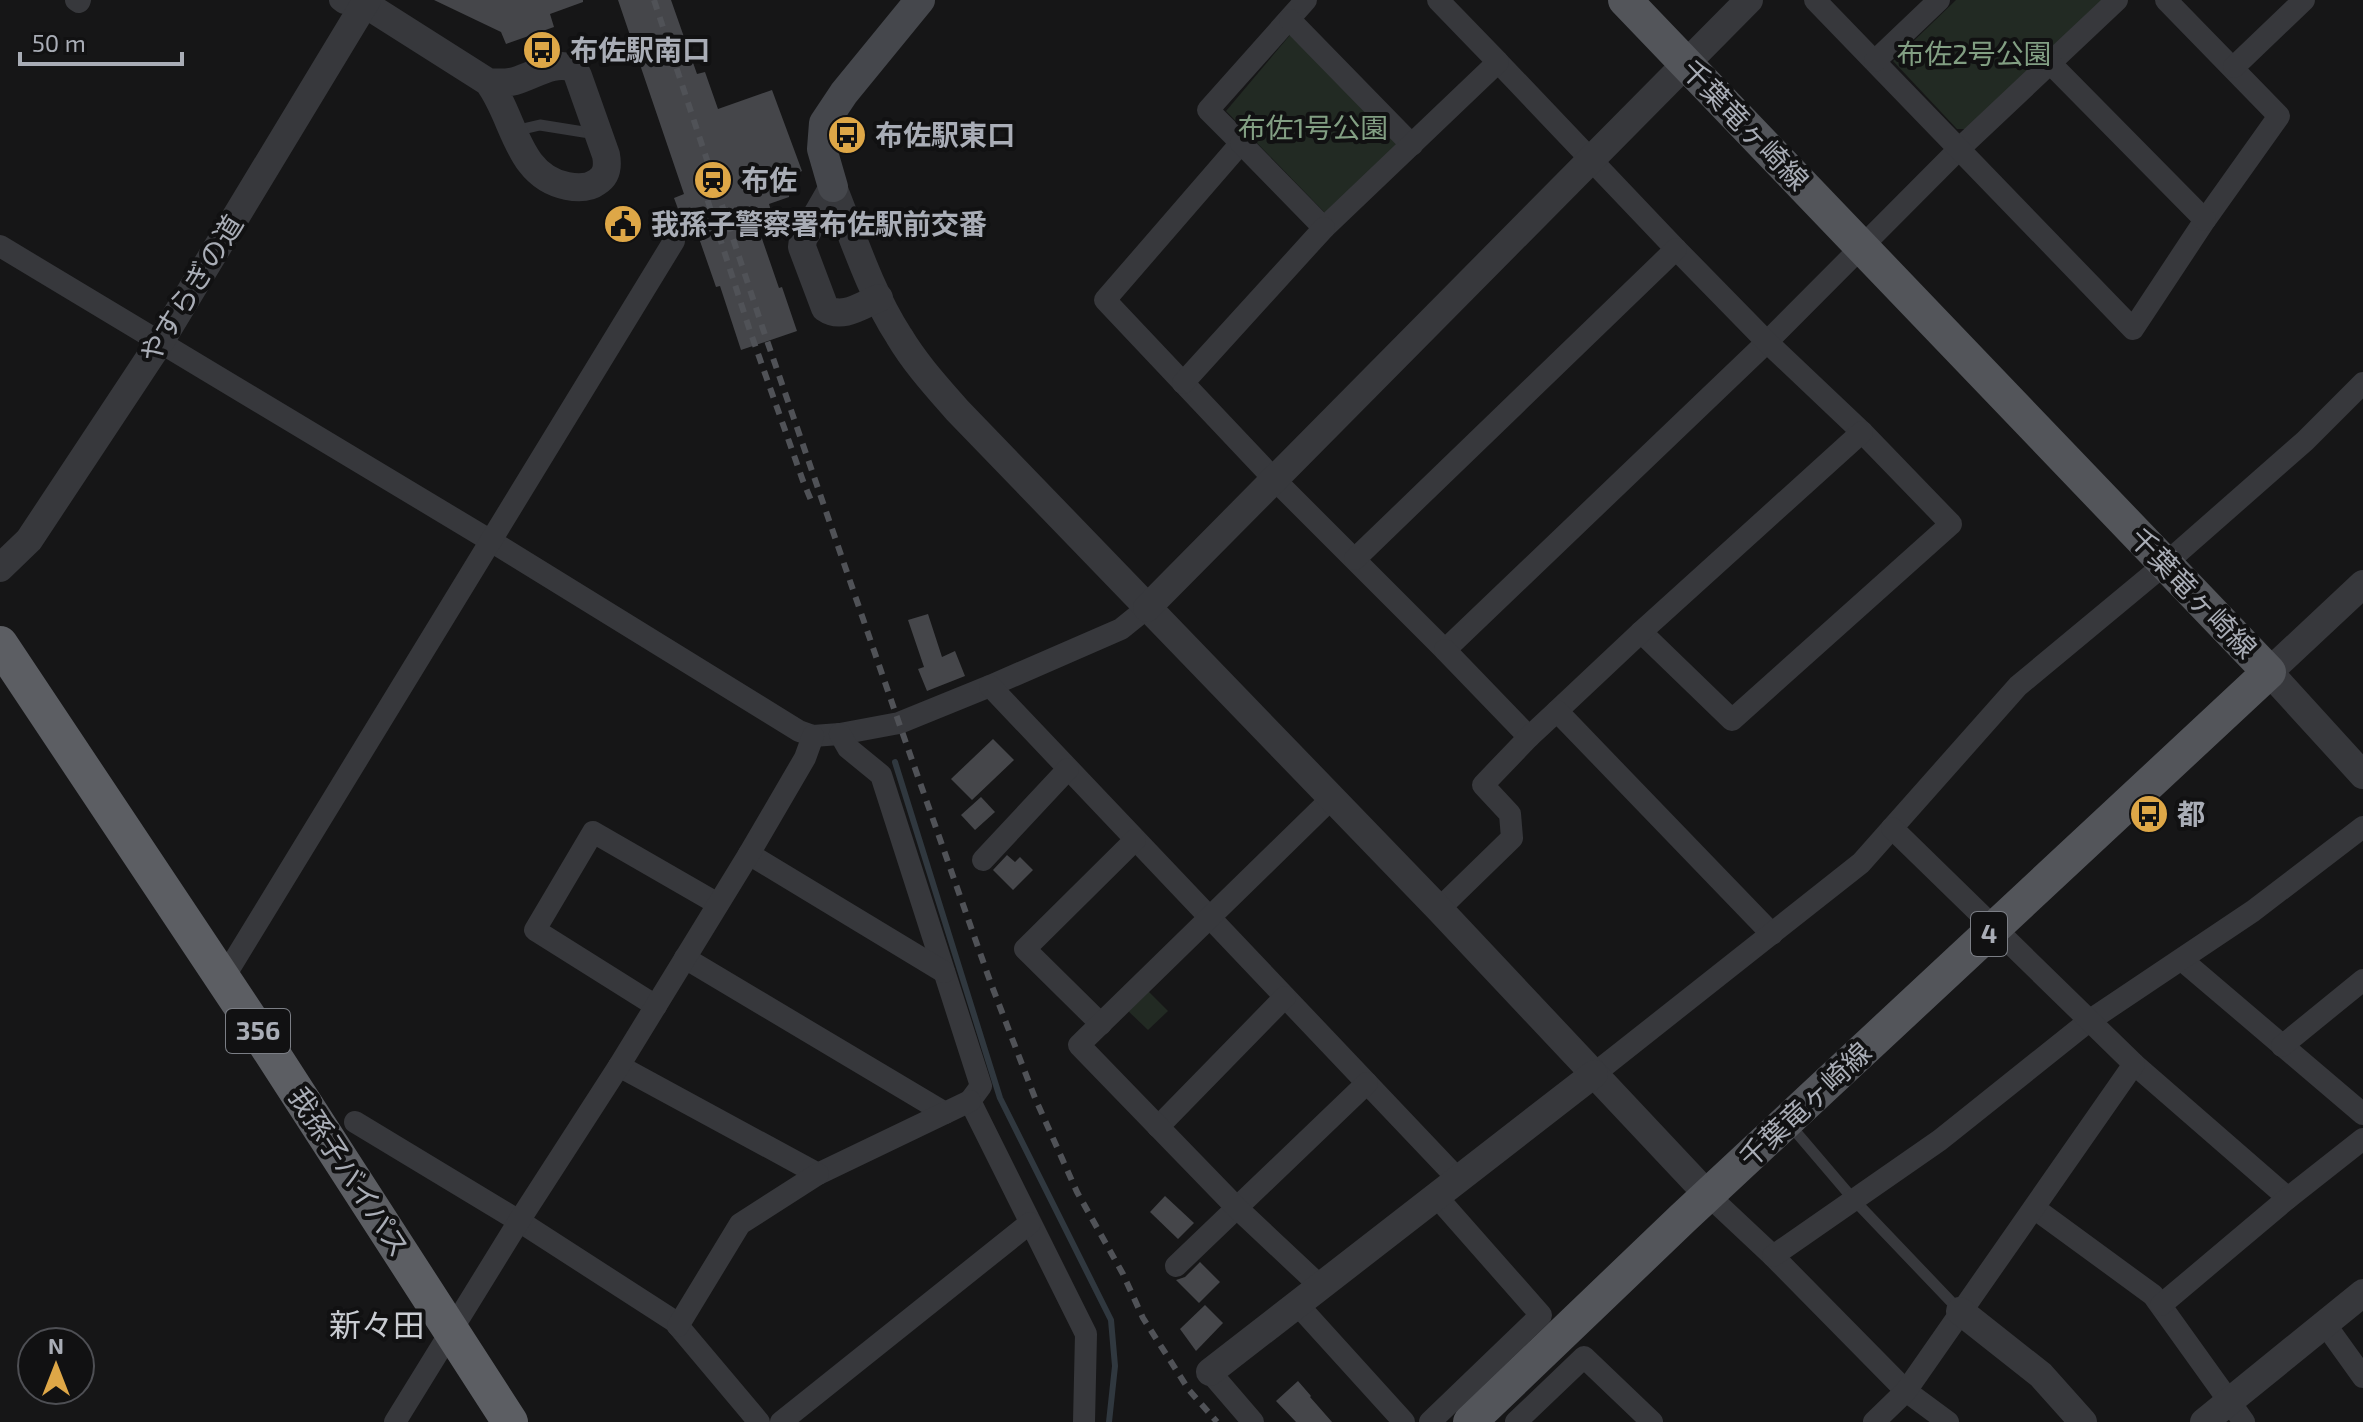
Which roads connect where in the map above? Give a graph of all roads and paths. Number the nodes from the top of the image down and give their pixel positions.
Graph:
1 (920, 0) edge
2 (1306, 0) edge
3 (1438, 0) edge
4 (1625, 0) edge
5 (1749, 0) edge
6 (1815, 0) edge
7 (1939, 0) edge
8 (2117, 0) edge
9 (2166, 0) edge
10 (2304, 0) edge
11 (357, 1) edge
12 (1290, 20) junction
13 (1875, 61) junction
14 (1498, 62) junction
15 (1685, 63) junction
16 (2050, 63) junction
17 (2234, 67) junction
18 (488, 82) junction
19 (514, 131) junction
20 (599, 135) junction
21 (1241, 143) junction
22 (1412, 145) junction
23 (1959, 149) junction
24 (1590, 159) junction
25 (833, 187) junction
26 (2205, 220) junction
27 (1324, 228) junction
28 (674, 241) dead end
29 (0, 246) edge
30 (1862, 248) junction
31 (1676, 249) junction
32 (879, 298) junction
33 (160, 342) junction
34 (1767, 342) junction
35 (1183, 383) junction
36 (2363, 383) edge
37 (1862, 432) junction
38 (1274, 479) junction
39 (491, 541) junction
40 (1355, 559) junction
41 (2165, 564) junction
42 (0, 568) edge
43 (2363, 584) edge
44 (1147, 608) junction
45 (1641, 632) junction
46 (0, 644) edge
47 (1445, 650) junction
48 (2269, 672) junction
49 (990, 686) junction
50 (1557, 711) junction
51 (840, 734) junction
52 (813, 736) junction
53 (1529, 737) junction
54 (1068, 769) junction
55 (2363, 775) edge
56 (1332, 798) junction
57 (2363, 827) edge
58 (1892, 828) junction
59 (1135, 840) junction
60 (749, 854) junction
61 (983, 860) dead end
62 (718, 904) junction
63 (1439, 909) junction
64 (1210, 918) junction
65 (1995, 929) junction
66 (1772, 934) junction
67 (685, 958) junction
68 (2182, 960) junction
69 (944, 972) junction
70 (223, 979) junction
71 (2363, 980) edge
72 (1285, 997) junction
73 (656, 1006) junction
74 (2089, 1021) junction
75 (1101, 1024) junction
76 (2282, 1046) junction
77 (2134, 1064) junction
78 (619, 1066) junction
79 (1594, 1074) junction
80 (1367, 1083) junction
81 (970, 1101) junction
82 (945, 1113) junction
83 (2363, 1114) edge
84 (1787, 1121) junction
85 (355, 1122) dead end
86 (1158, 1127) junction
87 (2363, 1139) edge
88 (818, 1174) junction
89 (1447, 1187) junction
90 (1708, 1195) junction
91 (2288, 1198) junction
92 (1854, 1200) junction
93 (1237, 1208) junction
94 (2034, 1208) junction
95 (519, 1221) junction
96 (1030, 1223) junction
97 (1773, 1256) junction
98 (1176, 1266) dead end
99 (1319, 1285) junction
100 (2363, 1293) edge
101 (1297, 1304) junction
102 (2161, 1305) junction
103 (1960, 1311) junction
104 (2325, 1324) junction
105 (678, 1326) junction
106 (450, 1331) junction
107 (1210, 1372) joint
108 (2363, 1377) edge
109 (1906, 1391) junction
110 (2236, 1412) edge
111 (395, 1422) edge
112 (510, 1422) edge
113 (759, 1422) edge
114 (781, 1422) edge
115 (1084, 1422) edge
116 (1253, 1422) edge
117 (1404, 1422) edge
118 (1430, 1422) edge
119 (1470, 1422) edge
120 (1516, 1422) edge
121 (1652, 1422) edge
122 (1874, 1422) edge
123 (1948, 1422) edge
124 (2083, 1422) edge
125 (2204, 1422) edge

1 - 25 main road
2 - 12 street
3 - 14 street
4 - 15 main road, 千葉竜ヶ崎線
5 - 15 street
6 - 13 street
7 - 13 street
8 - 16 street
9 - 17 street
10 - 17 street
11 - 18 street
11 - 33 street, やすらぎの道
12 - 21 street
12 - 22 street
13 - 23 street
14 - 22 street
14 - 24 street
15 - 24 street
15 - 30 main road, 千葉竜ヶ崎線
16 - 23 street
16 - 26 street
17 - 26 street
18 - 19 street
18 - 20 street
19 - 20 lane
19 - 20 street
21 - 27 street
21 - 35 street
22 - 27 street
23 - 26 street
23 - 30 street
24 - 31 street
24 - 38 street
25 - 32 street
25 - 32 street
27 - 35 street
28 - 39 street
29 - 33 street
30 - 34 street
30 - 41 main road, 千葉竜ヶ崎線
31 - 34 street
31 - 40 street
32 - 44 street
33 - 39 street
33 - 42 street, やすらぎの道
34 - 37 street
34 - 47 street
35 - 38 street
36 - 41 street
37 - 45 street
37 - 45 street
38 - 40 street
38 - 44 street
39 - 52 street
39 - 70 street
40 - 47 street
41 - 48 main road, 千葉竜ヶ崎線
41 - 58 street
43 - 48 street
44 - 49 street
44 - 56 street
45 - 50 street
46 - 70 highway, 我孫子バイパス / 356
47 - 53 street
48 - 55 street
48 - 65 main road, 千葉竜ヶ崎線 / 4
49 - 51 street
49 - 54 street
50 - 53 street
50 - 66 street
51 - 52 street
51 - 69 street
52 - 60 street
53 - 63 street
54 - 59 street
54 - 61 street
56 - 63 street
56 - 64 street
57 - 68 street
58 - 65 street
58 - 66 street
59 - 64 street
59 - 75 street
60 - 62 street
60 - 69 street
62 - 67 street
62 - 73 street
63 - 79 street
64 - 72 street
64 - 75 street
65 - 74 street
65 - 84 main road, 千葉竜ヶ崎線 / 4
66 - 79 street
67 - 73 street
67 - 82 street
68 - 74 street
68 - 76 street
69 - 81 street
70 - 106 highway, 我孫子バイパス / 356
71 - 76 street
72 - 80 street
72 - 86 street
73 - 78 street
74 - 77 street
74 - 92 street
75 - 86 street
76 - 83 street
77 - 91 street
77 - 94 street
78 - 88 street
78 - 95 street
79 - 89 street
79 - 90 street
80 - 89 street
80 - 93 street
81 - 82 street
81 - 96 street
82 - 88 street
84 - 90 main road, 千葉竜ヶ崎線 / 4
84 - 92 lane
85 - 95 street
86 - 93 street
87 - 91 street
88 - 105 street
89 - 99 street
89 - 118 street
90 - 97 street
90 - 119 main road, 千葉竜ヶ崎線 / 4
91 - 102 street
92 - 97 street
92 - 103 lane
93 - 98 street
93 - 99 street
94 - 102 street
94 - 103 street
95 - 105 street
95 - 106 street
96 - 114 street
96 - 115 street
97 - 109 street
99 - 101 street
100 - 104 street
101 - 107 street
101 - 117 street
102 - 110 street
103 - 109 street
103 - 124 street
104 - 108 street
104 - 110 street
105 - 113 street
106 - 111 street
106 - 112 highway, 我孫子バイパス / 356
107 - 116 street
109 - 122 street
109 - 123 street
110 - 125 street
120 - 121 street

